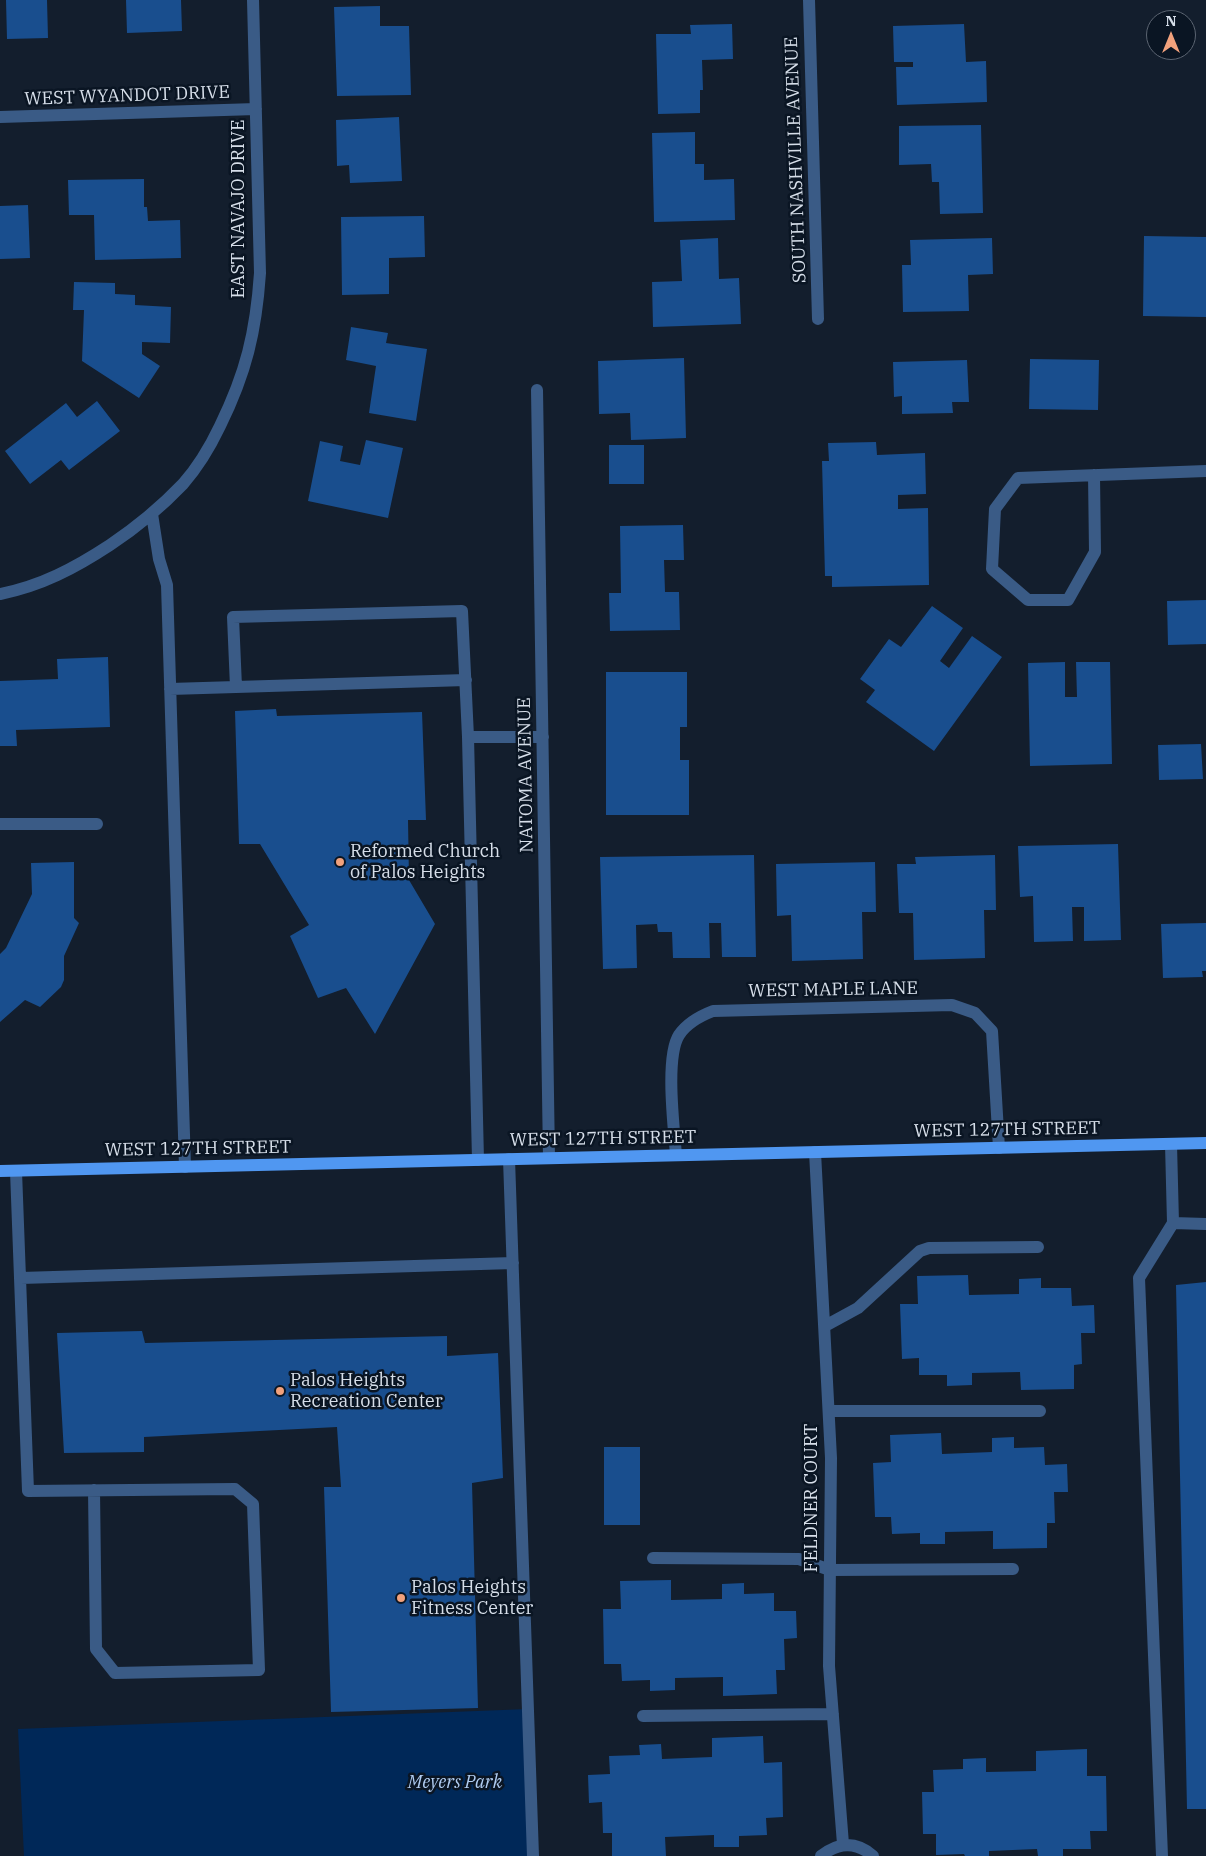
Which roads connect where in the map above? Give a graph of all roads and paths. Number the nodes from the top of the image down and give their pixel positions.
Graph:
1 (253, 0) edge
2 (809, 0) edge
3 (256, 110) junction
4 (0, 117) edge
5 (818, 319) dead end
6 (537, 390) dead end
7 (1206, 471) edge
8 (1094, 475) junction
9 (152, 514) junction
10 (0, 594) edge
11 (466, 680) junction
12 (236, 688) junction
13 (170, 690) junction
14 (468, 737) junction
15 (543, 737) junction
16 (0, 824) edge
17 (96, 824) dead end
18 (1206, 1143) edge
19 (1171, 1144) junction
20 (999, 1148) junction
21 (816, 1152) junction
22 (676, 1155) junction
23 (509, 1158) junction
24 (550, 1158) junction
25 (478, 1160) junction
26 (185, 1167) junction
27 (0, 1171) edge
28 (16, 1171) junction
29 (1173, 1223) junction
30 (1206, 1224) edge
31 (1038, 1247) dead end
32 (513, 1263) junction
33 (20, 1278) junction
34 (824, 1326) junction
35 (829, 1411) junction
36 (1040, 1411) dead end
37 (94, 1490) junction
38 (653, 1558) dead end
39 (1013, 1569) dead end
40 (830, 1570) junction
41 (833, 1714) junction
42 (643, 1716) dead end
43 (843, 1844) junction
44 (533, 1856) edge
45 (821, 1856) edge
46 (873, 1856) edge
47 (1162, 1856) edge

1 - 3 street, EAST NAVAJO DRIVE
2 - 5 street, SOUTH NASHVILLE AVENUE
3 - 4 street, WEST WYANDOT DRIVE
3 - 9 street, EAST NAVAJO DRIVE
6 - 15 street, NATOMA AVENUE
7 - 8 street
8 - 8 street
9 - 10 street, EAST NAVAJO DRIVE
9 - 13 street
11 - 12 street
11 - 12 street
11 - 14 street
12 - 13 street
13 - 26 street
14 - 15 street
14 - 25 street
15 - 24 street, NATOMA AVENUE
16 - 17 street
18 - 19 main road, WEST 127TH STREET
19 - 20 main road, WEST 127TH STREET
19 - 29 street
20 - 21 main road, WEST 127TH STREET
20 - 22 street, WEST MAPLE LANE
21 - 22 main road, WEST 127TH STREET
21 - 34 street, FELDNER COURT
22 - 24 main road, WEST 127TH STREET
23 - 24 main road, WEST 127TH STREET
23 - 25 main road, WEST 127TH STREET
23 - 32 street
25 - 26 main road, WEST 127TH STREET
26 - 28 main road, WEST 127TH STREET
27 - 28 main road, WEST 127TH STREET
28 - 33 street
29 - 30 street
29 - 47 street
31 - 34 street
32 - 33 street
32 - 44 street
33 - 37 street
34 - 35 street, FELDNER COURT
35 - 36 street
35 - 40 street, FELDNER COURT
37 - 37 street
38 - 40 street
39 - 40 street
40 - 41 street, FELDNER COURT
41 - 42 street
41 - 43 street, FELDNER COURT
43 - 45 street
43 - 46 street

